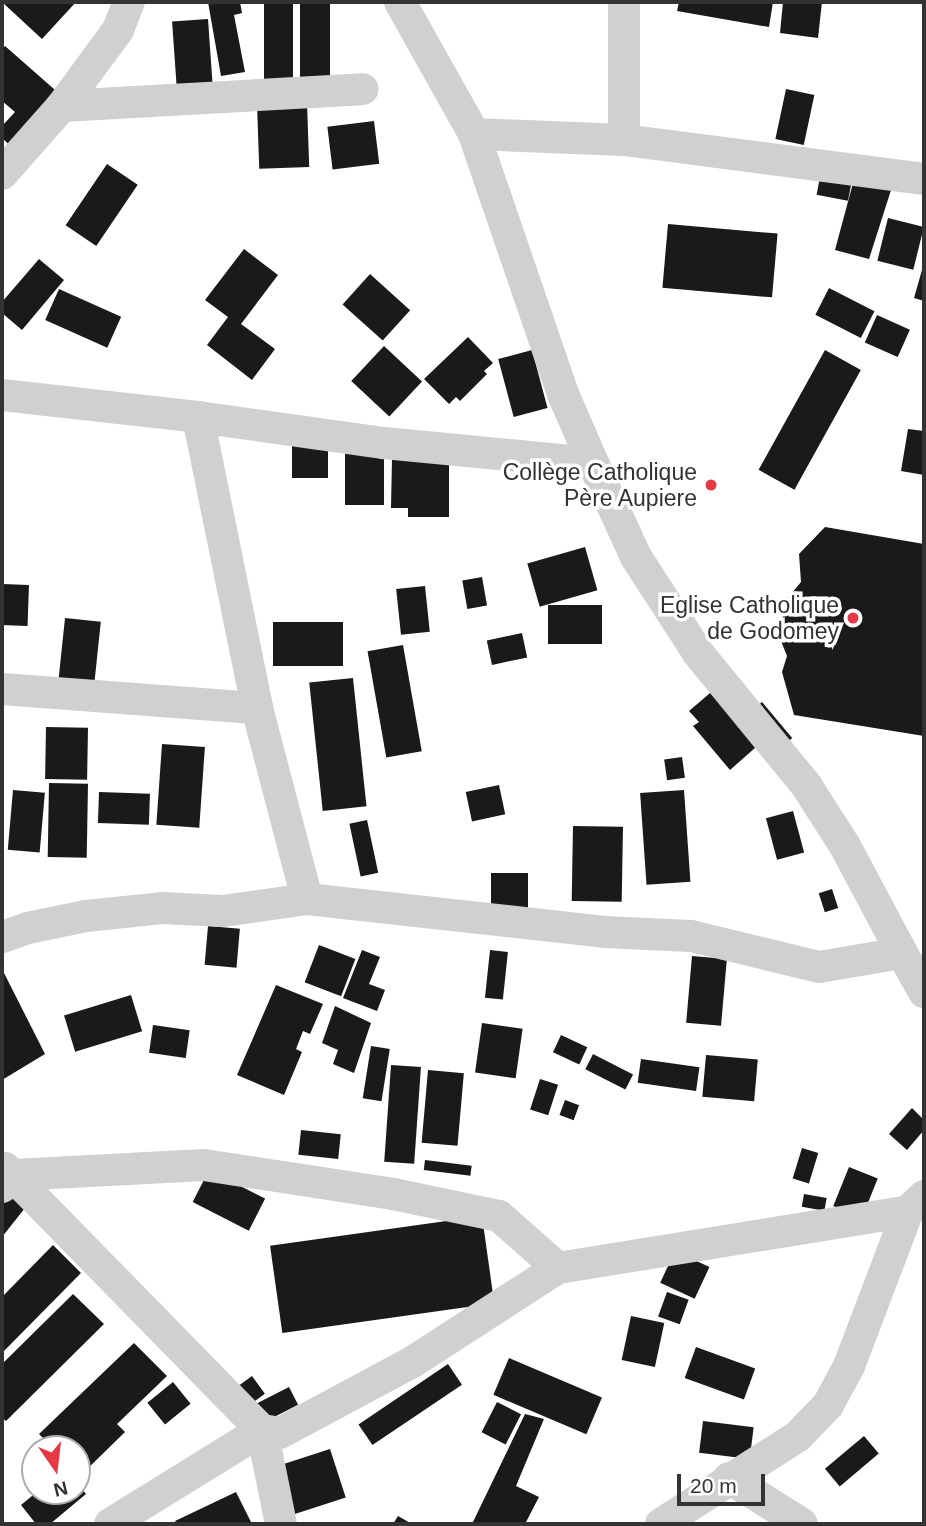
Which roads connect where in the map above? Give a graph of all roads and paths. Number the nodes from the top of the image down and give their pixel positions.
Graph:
1 (129, 2) edge
2 (400, 2) edge
3 (624, 2) edge
4 (363, 89) dead end
5 (62, 106) junction
6 (474, 134) junction
7 (624, 140) junction
8 (2, 174) edge
9 (924, 179) edge
10 (2, 395) edge
11 (198, 417) junction
12 (593, 463) junction
13 (2, 689) edge
14 (257, 708) junction
15 (307, 899) junction
16 (2, 937) edge
17 (902, 953) junction
18 (924, 992) edge
19 (6, 1176) edge
20 (916, 1204) edge
21 (558, 1268) junction
22 (262, 1430) junction
23 (729, 1478) junction
24 (110, 1524) edge
25 (281, 1524) edge
26 (661, 1524) edge
27 (802, 1524) edge

1 - 5 street
2 - 6 street
3 - 7 street
4 - 5 street
5 - 8 street
6 - 7 street
6 - 12 street
7 - 9 street
10 - 11 street
11 - 12 street
11 - 14 street
12 - 17 street
13 - 14 street
14 - 15 street
15 - 16 street
15 - 17 street
17 - 18 street
19 - 21 street
19 - 22 street
20 - 21 street
20 - 23 street
21 - 22 street
22 - 24 street
22 - 25 street
23 - 26 street
23 - 27 street

